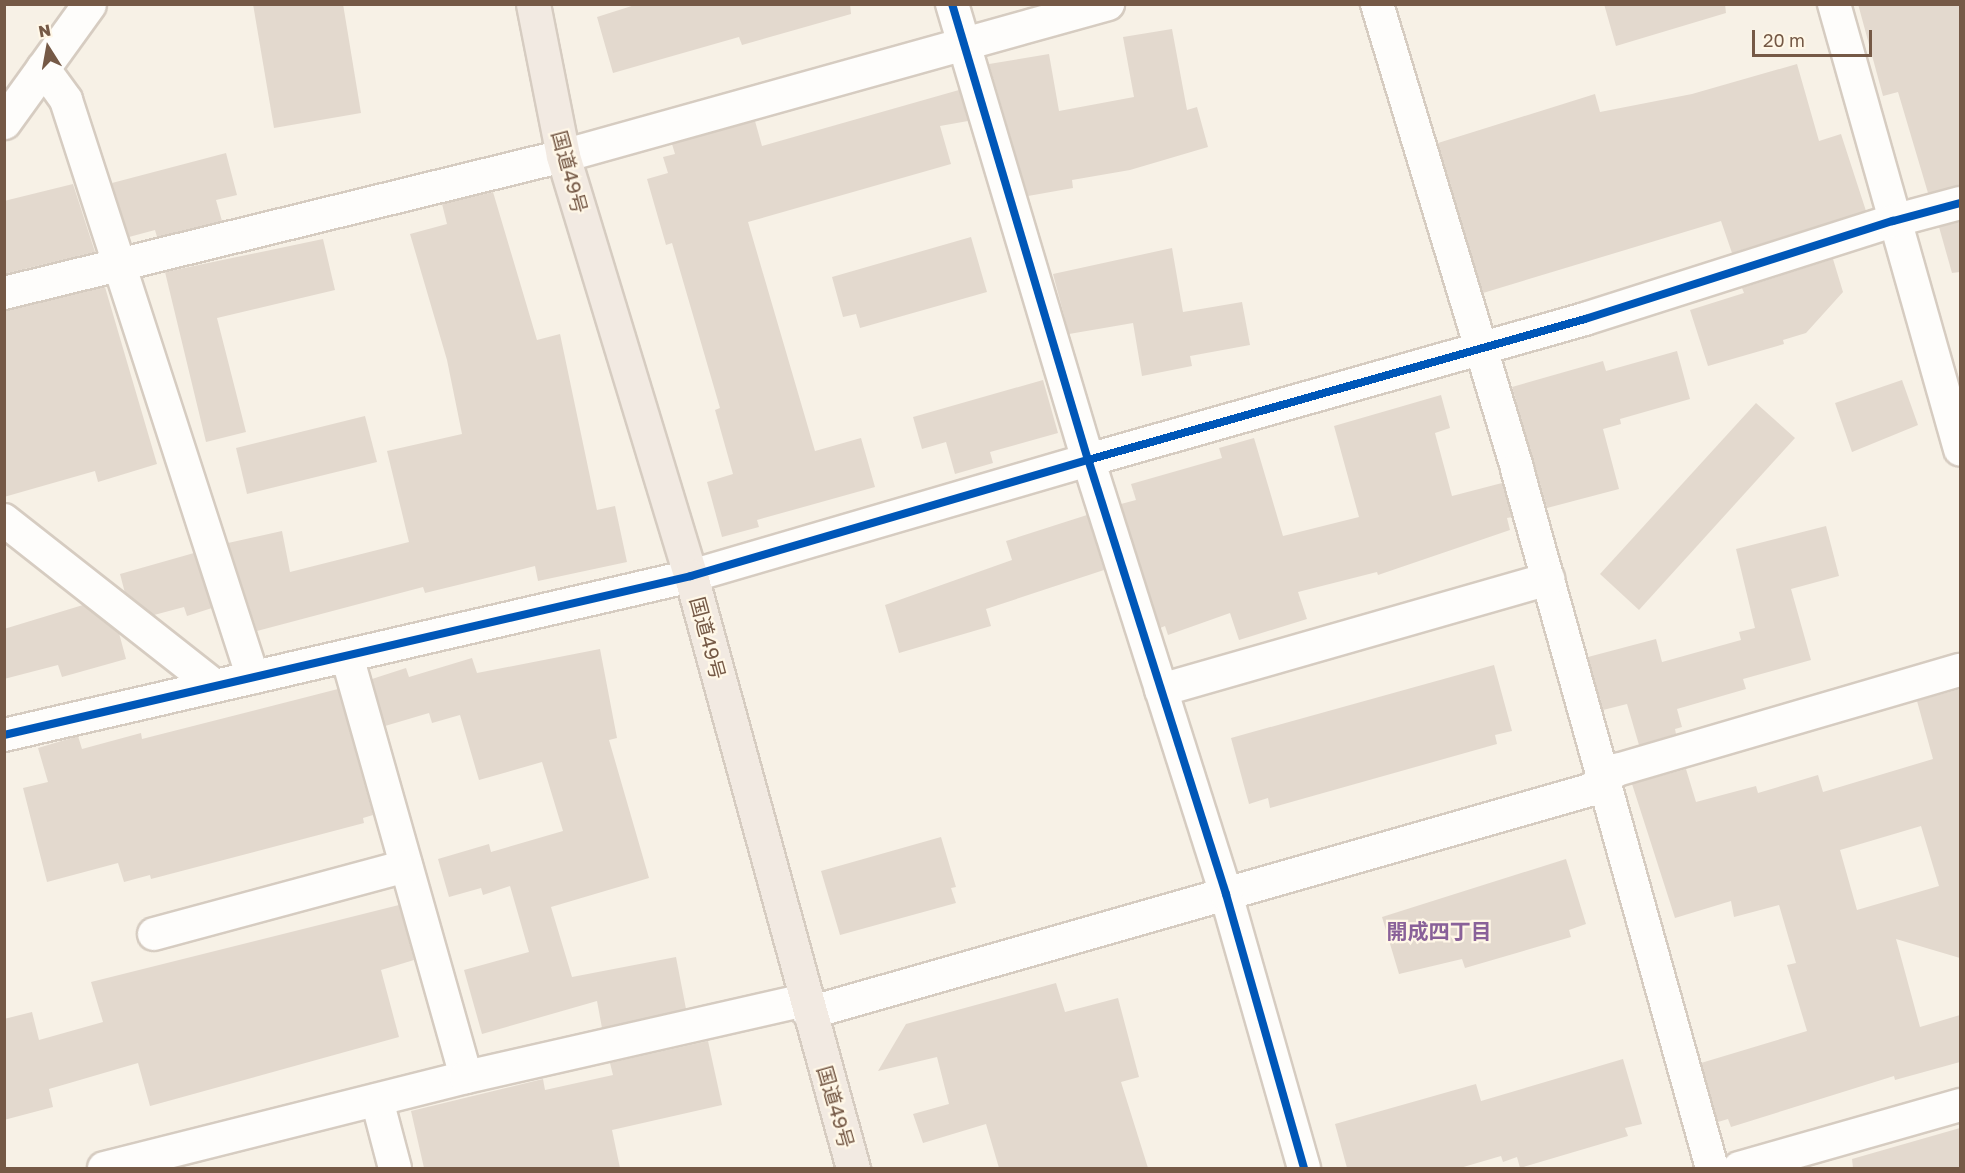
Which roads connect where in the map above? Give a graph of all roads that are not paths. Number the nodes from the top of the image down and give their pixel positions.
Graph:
1 (89, 4) edge
2 (533, 4) edge
3 (952, 4) edge
4 (1108, 4) edge
5 (1377, 4) edge
6 (1834, 4) edge
7 (964, 44) junction
8 (44, 68) junction
9 (4, 122) edge
10 (563, 156) junction
11 (1960, 203) edge
12 (1893, 221) junction
13 (117, 265) junction
14 (4, 293) edge
15 (1480, 346) junction
16 (1960, 450) edge
17 (1088, 460) junction
18 (4, 520) edge
19 (691, 576) junction
20 (1548, 579) junction
21 (347, 656) junction
22 (1960, 670) edge
23 (253, 678) junction
24 (215, 686) junction
25 (1161, 690) junction
26 (4, 735) edge
27 (1606, 779) junction
28 (406, 866) junction
29 (1226, 894) junction
30 (154, 934) dead end
31 (807, 1006) junction
32 (466, 1077) junction
33 (377, 1100) junction
34 (1960, 1105) edge
35 (1712, 1167) edge
36 (104, 1168) edge
37 (394, 1168) edge
38 (853, 1168) edge
39 (1304, 1168) edge

1 - 8 main road
2 - 10 highway, 国道49号
3 - 7 street
4 - 7 street
5 - 15 street
6 - 12 street
7 - 10 street
7 - 17 street
8 - 9 main road
8 - 13 street
10 - 13 street
10 - 19 highway, 国道49号
11 - 12 street
12 - 15 street
12 - 16 street
13 - 14 street
13 - 23 street
15 - 17 street
15 - 20 street
17 - 19 street
17 - 25 street
18 - 24 street
19 - 21 street
19 - 31 highway, 国道49号
20 - 25 street
20 - 27 street
21 - 23 street
21 - 28 street
22 - 27 street
23 - 24 street
24 - 26 street
25 - 29 street
27 - 29 street
27 - 35 street
28 - 30 street
28 - 32 street
29 - 31 street
29 - 39 street
31 - 32 street
31 - 38 highway, 国道49号
32 - 33 street
33 - 36 street
33 - 37 street
34 - 35 street

